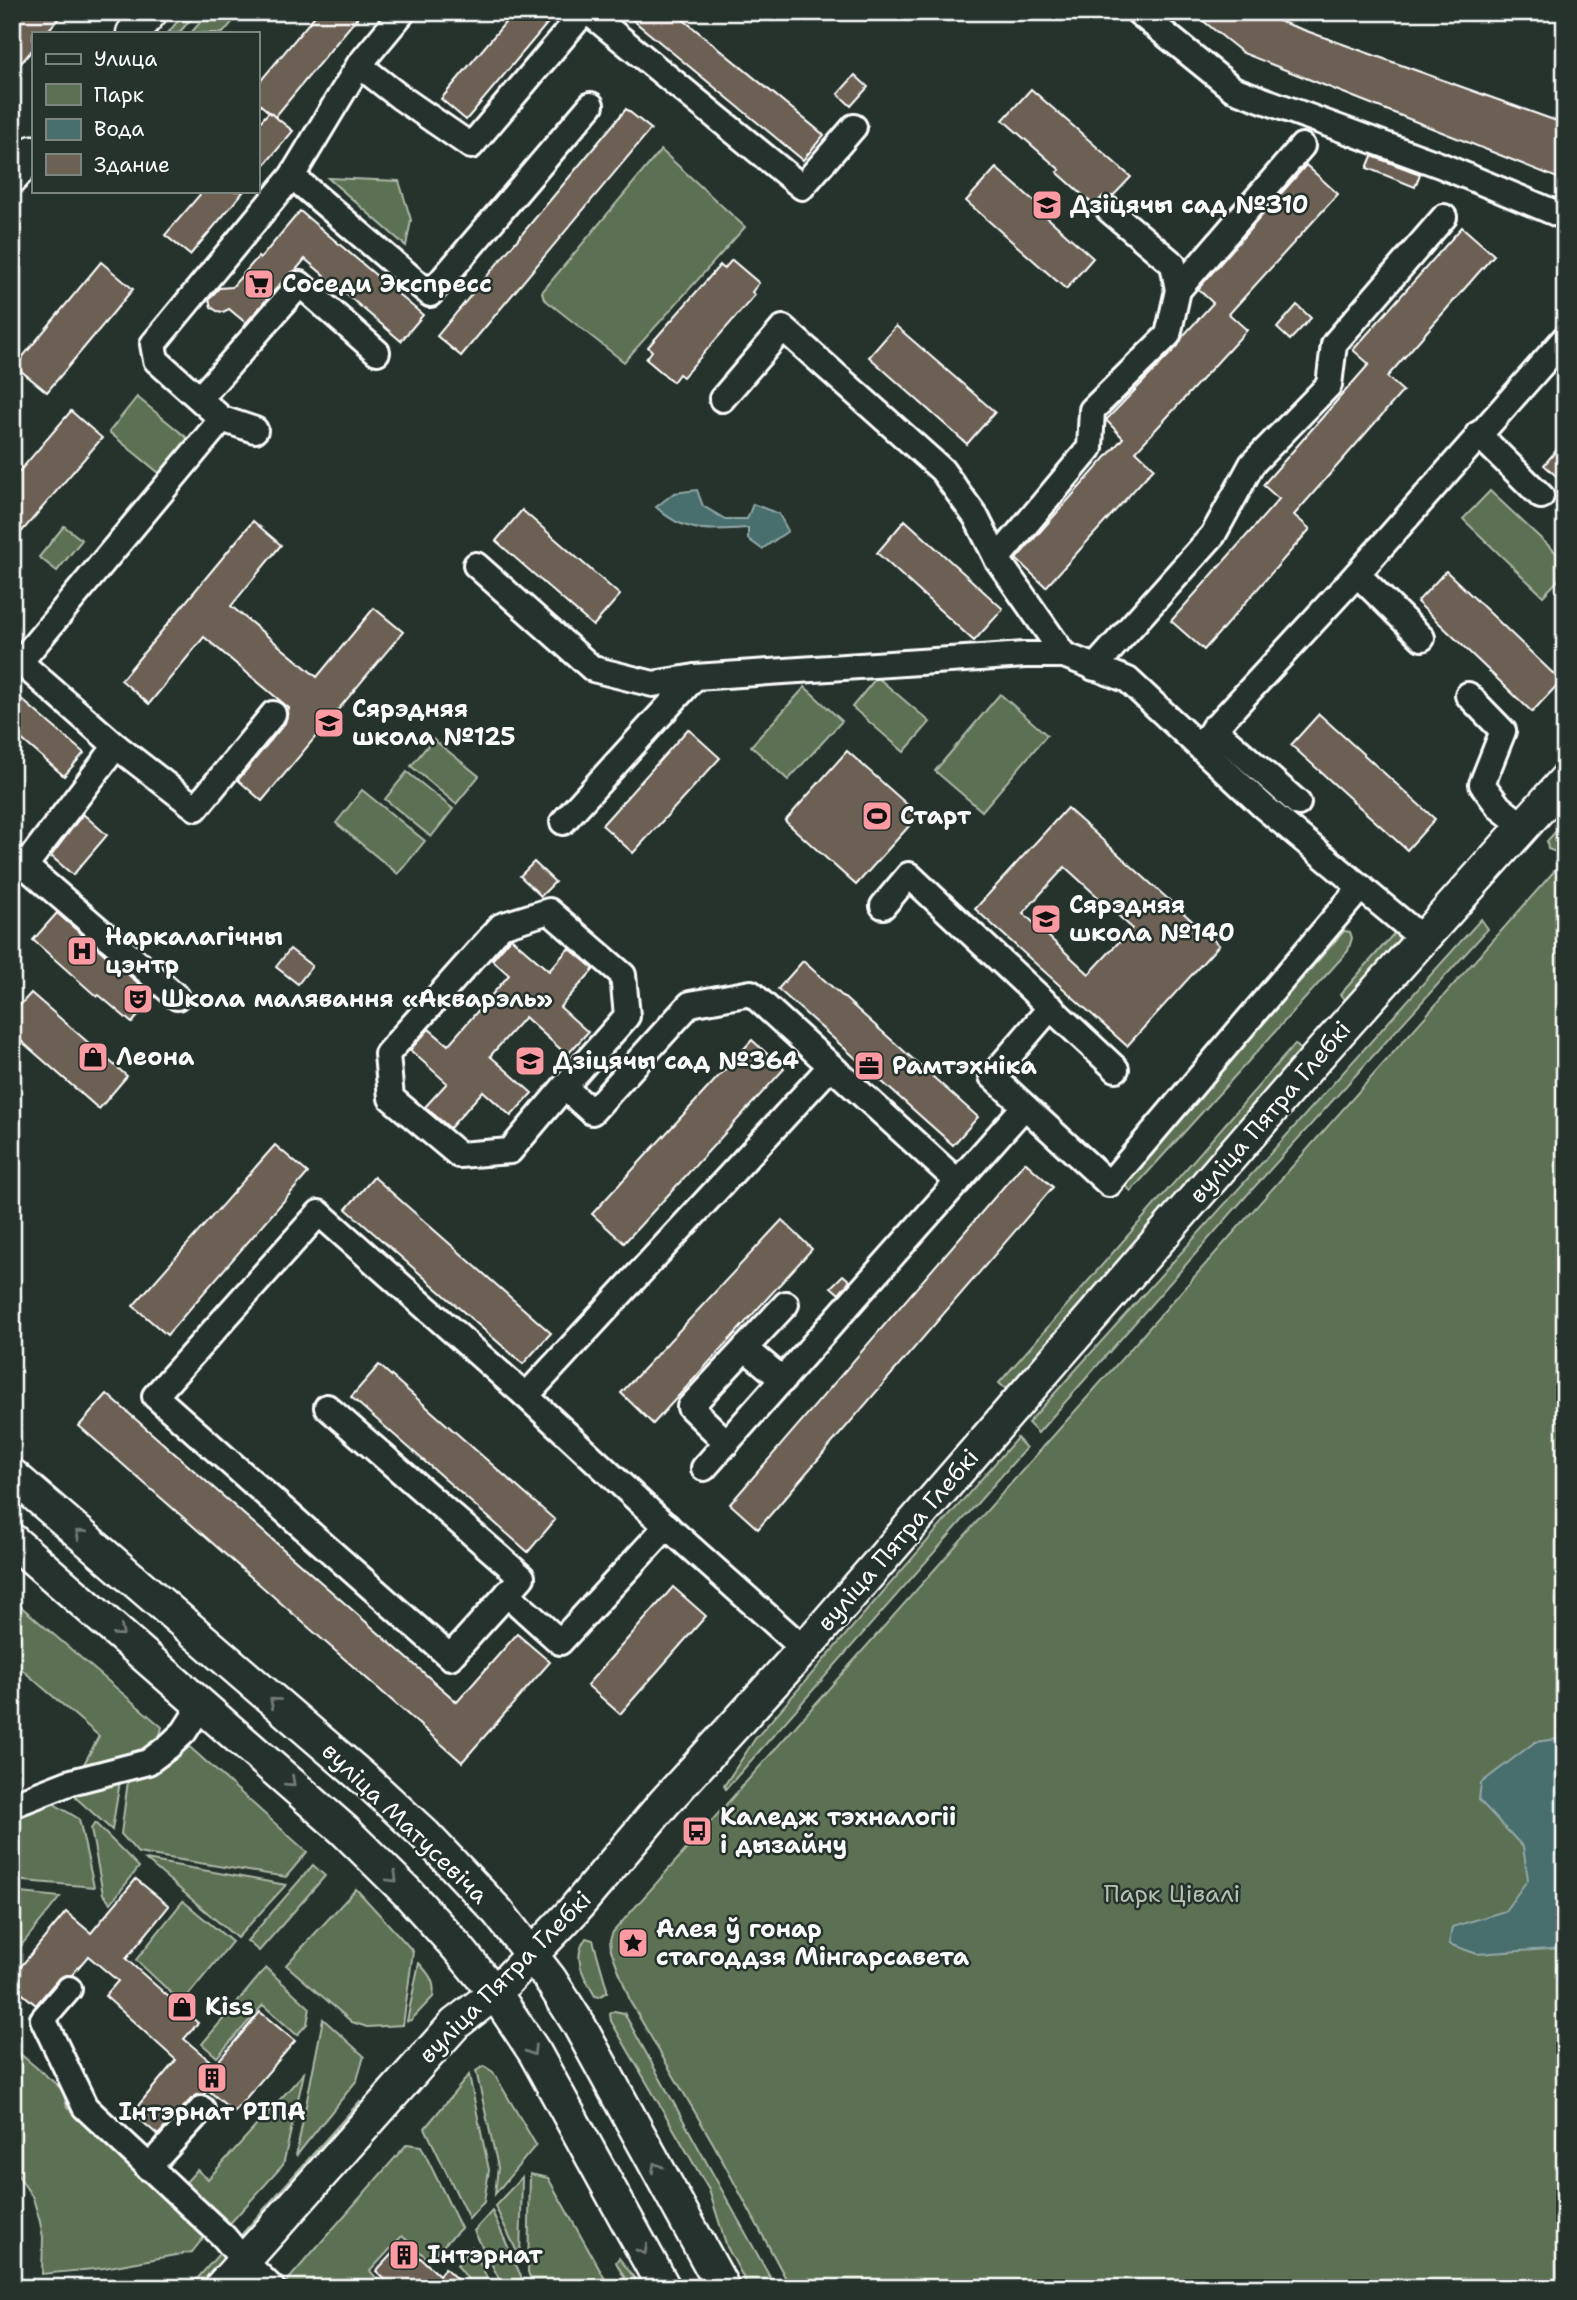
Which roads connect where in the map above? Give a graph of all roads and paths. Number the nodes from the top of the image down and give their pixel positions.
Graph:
1 (151, 12) edge
2 (403, 12) edge
3 (586, 12) edge
4 (1139, 12) edge
5 (135, 32) edge
6 (359, 65) junction
7 (591, 104) dead end
8 (854, 127) dead end
9 (1302, 146) dead end
10 (32, 153) edge
11 (292, 176) junction
12 (12, 177) edge
13 (1109, 210) dead end
14 (1444, 216) dead end
15 (1565, 216) edge
16 (1178, 290) junction
17 (1565, 338) edge
18 (377, 352) dead end
19 (200, 398) junction
20 (722, 399) dead end
21 (222, 419) junction
22 (255, 429) dead end
23 (1478, 434) junction
24 (1541, 496) dead end
25 (997, 559) junction
26 (476, 565) dead end
27 (1357, 573) junction
28 (1422, 638) dead end
29 (1064, 656) junction
30 (16, 659) edge
31 (1094, 668) junction
32 (695, 677) junction
33 (1468, 695) dead end
34 (273, 714) dead end
35 (1206, 736) junction
36 (116, 746) junction
37 (1565, 780) edge
38 (1298, 803) dead end
39 (563, 822) dead end
40 (1523, 827) junction
41 (18, 861) edge
42 (1360, 887) junction
43 (883, 906) dead end
44 (1423, 939) junction
45 (177, 998) dead end
46 (1051, 1007) junction
47 (831, 1066) junction
48 (1116, 1069) dead end
49 (564, 1087) junction
50 (1024, 1107) junction
51 (958, 1182) junction
52 (786, 1304) dead end
53 (745, 1348) junction
54 (783, 1380) junction
55 (526, 1396) junction
56 (327, 1407) dead end
57 (727, 1443) junction
58 (704, 1468) dead end
59 (12, 1475) edge
60 (667, 1526) junction
61 (12, 1540) edge
62 (132, 1579) junction
63 (507, 1594) junction
64 (87, 1604) junction
65 (804, 1649) junction
66 (202, 1704) junction
67 (12, 1805) edge
68 (533, 1955) junction
69 (69, 1989) dead end
70 (495, 1993) junction
71 (202, 2109) dead end
72 (148, 2168) junction
73 (243, 2260) junction
74 (220, 2288) edge
75 (272, 2288) edge
76 (664, 2288) edge
77 (723, 2288) edge

1 - 5 main road
2 - 6 lane
3 - 6 lane
3 - 8 lane
4 - 15 lane
6 - 11 lane
7 - 11 lane
9 - 16 lane
10 - 12 main road
11 - 19 lane
13 - 16 lane
14 - 31 lane
16 - 25 lane
17 - 23 lane
18 - 19 lane
19 - 21 lane
20 - 25 lane
21 - 22 lane
21 - 30 lane
23 - 24 lane
23 - 27 lane
25 - 29 lane
26 - 32 lane
27 - 28 lane
27 - 35 lane
29 - 31 lane
29 - 32 lane
30 - 36 lane
31 - 35 lane
32 - 39 lane
33 - 40 lane
34 - 36 lane
35 - 38 lane
35 - 42 lane
36 - 41 lane
37 - 40 main road, вуліца Пятра Глебкі
40 - 44 main road, вуліца Пятра Глебкі
41 - 45 lane
42 - 44 lane
42 - 50 lane
43 - 46 lane
44 - 65 main road, вуліца Пятра Глебкі
46 - 48 lane
46 - 50 lane
47 - 49 lane
47 - 51 lane
47 - 55 lane
49 - 49 lane
50 - 51 lane
51 - 54 lane
52 - 53 lane
53 - 54 lane
53 - 57 lane
54 - 57 lane
55 - 60 lane
55 - 63 lane
56 - 63 lane
57 - 58 lane
62 -> 59 main road, вуліца Матусевіча
60 - 63 lane
60 - 65 lane
61 - 64 main road, вуліца Матусевіча
62 - 64 main road
68 -> 62 main road, вуліца Матусевіча
64 -> 66 main road, вуліца Матусевіча
65 - 68 main road, вуліца Пятра Глебкі
66 - 67 lane
66 -> 70 main road, вуліца Матусевіча
68 - 70 main road, вуліца Пятра Глебкі
77 -> 68 main road, вуліца Матусевіча
69 - 72 lane
70 - 73 main road, вуліца Пятра Глебкі
70 -> 76 main road, вуліца Матусевіча
71 - 72 lane
72 - 73 lane
73 - 74 main road, вуліца Пятра Глебкі
73 - 75 lane

